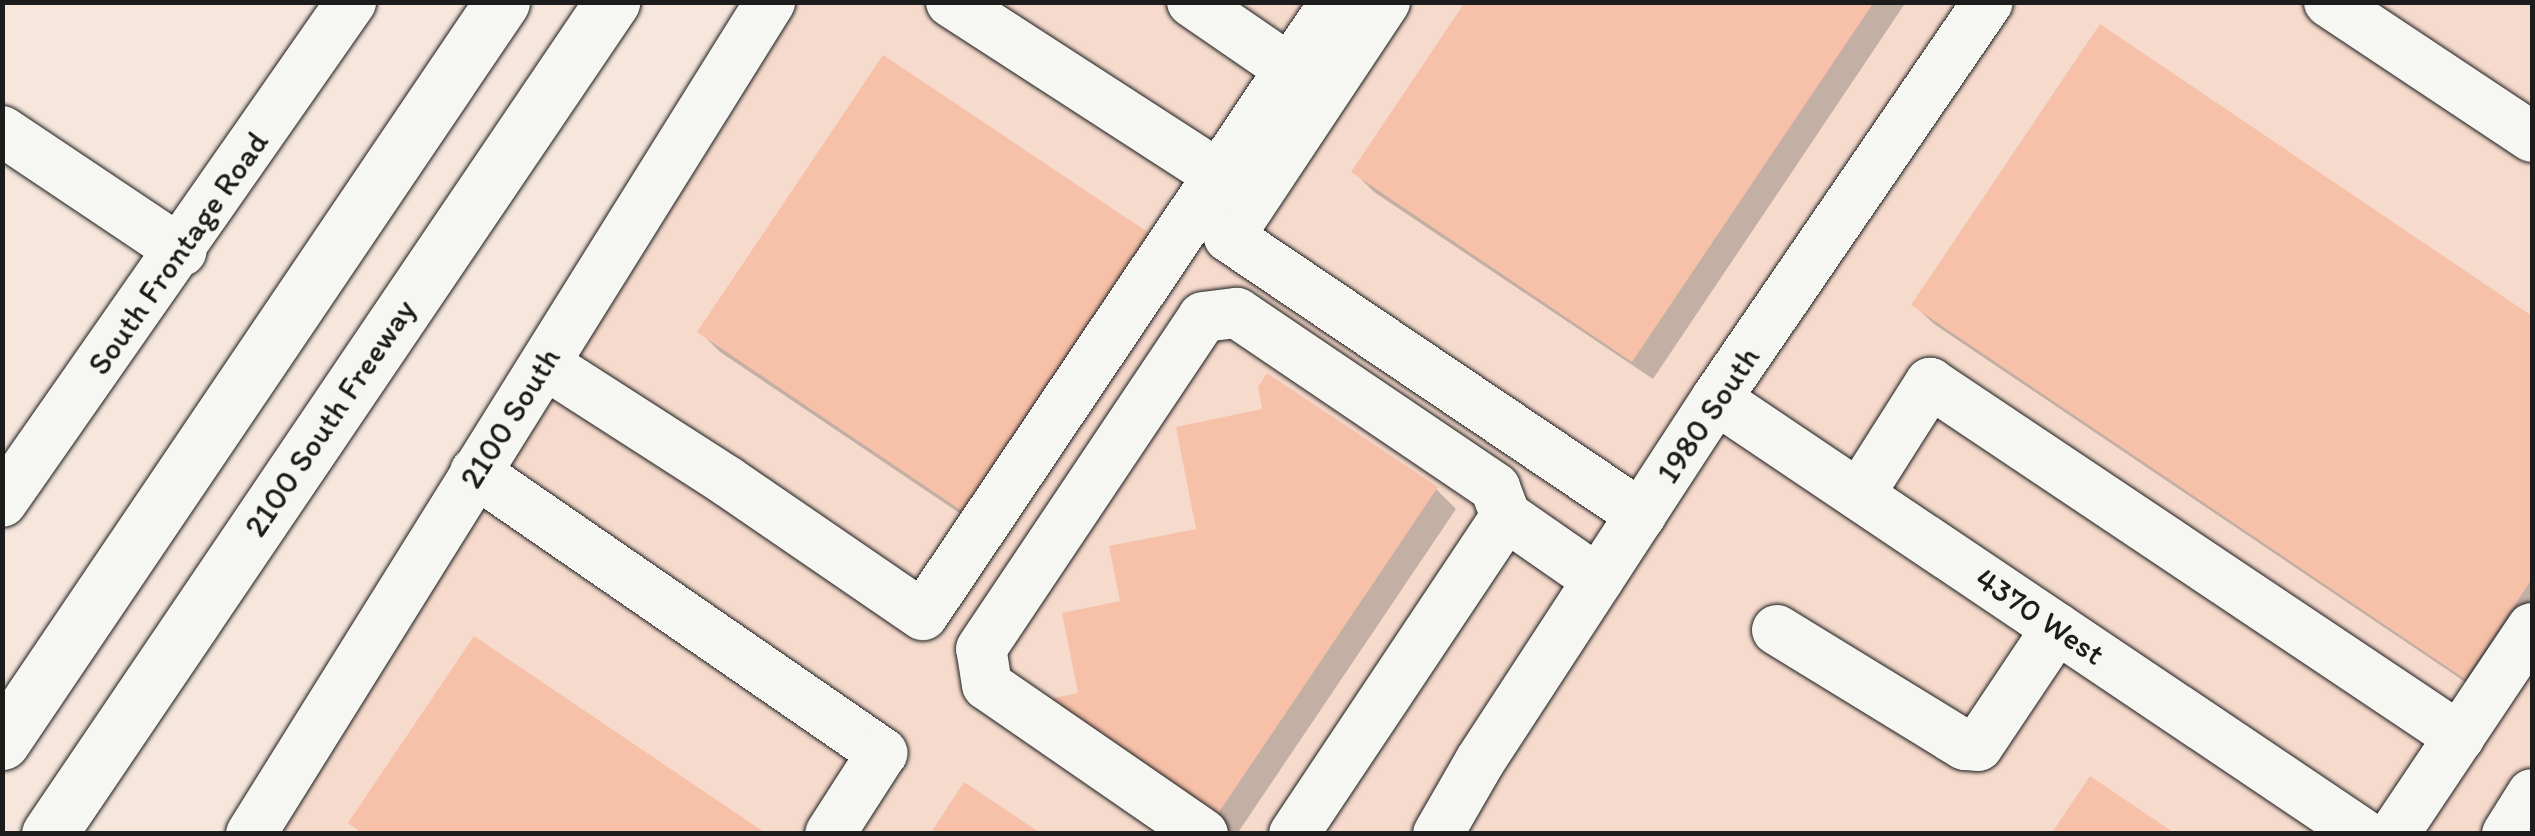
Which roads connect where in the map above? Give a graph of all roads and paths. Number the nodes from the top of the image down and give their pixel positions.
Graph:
1 (351, 2) edge
2 (502, 2) edge
3 (612, 2) edge
4 (770, 2) edge
5 (951, 2) edge
6 (1192, 2) edge
7 (1335, 2) edge
8 (1385, 2) edge
9 (1988, 2) edge
10 (2329, 2) edge
11 (1291, 70) junction
12 (2, 131) edge
13 (2532, 137) edge
14 (1220, 176) junction
15 (181, 251) junction
16 (544, 364) junction
17 (1716, 400) junction
18 (476, 472) junction
19 (1859, 495) junction
20 (2, 502) edge
21 (1506, 516) junction
22 (1641, 516) junction
23 (229, 566) junction
24 (1598, 580) junction
25 (2057, 628) junction
26 (2532, 628) edge
27 (1777, 630) dead end
28 (64, 650) junction
29 (2, 710) edge
30 (2459, 738) junction
31 (2, 742) edge
32 (2532, 794) edge
33 (49, 834) edge
34 (65, 834) edge
35 (251, 834) edge
36 (830, 834) edge
37 (1204, 834) edge
38 (1294, 834) edge
39 (1438, 834) edge
40 (2363, 834) edge
41 (2394, 834) edge
42 (2507, 834) edge

1 - 15 street, South Frontage Road
2 - 28 highway
3 - 23 highway, 2100 South Freeway
4 - 16 street, 2100 South
5 - 14 street
6 - 11 street
7 - 11 street
8 - 22 street
9 - 17 street, 1980 South
10 - 13 street
11 - 14 street
12 - 15 street
14 - 16 street
15 - 20 street, South Frontage Road
16 - 18 street, 2100 South
17 - 19 street, 4370 West
17 - 22 street, 1980 South
18 - 35 street, 2100 South
18 - 36 street
19 - 25 street, 4370 West
19 - 30 street
21 - 24 street
21 - 37 street
21 - 38 street
22 - 24 street, 1980 South
23 - 33 highway, 2100 South Freeway
23 - 34 highway
24 - 39 street, 1980 South
25 - 27 street
25 - 40 street, 4370 West
26 - 30 street
28 - 29 highway
28 - 31 highway
30 - 41 street
32 - 42 street

